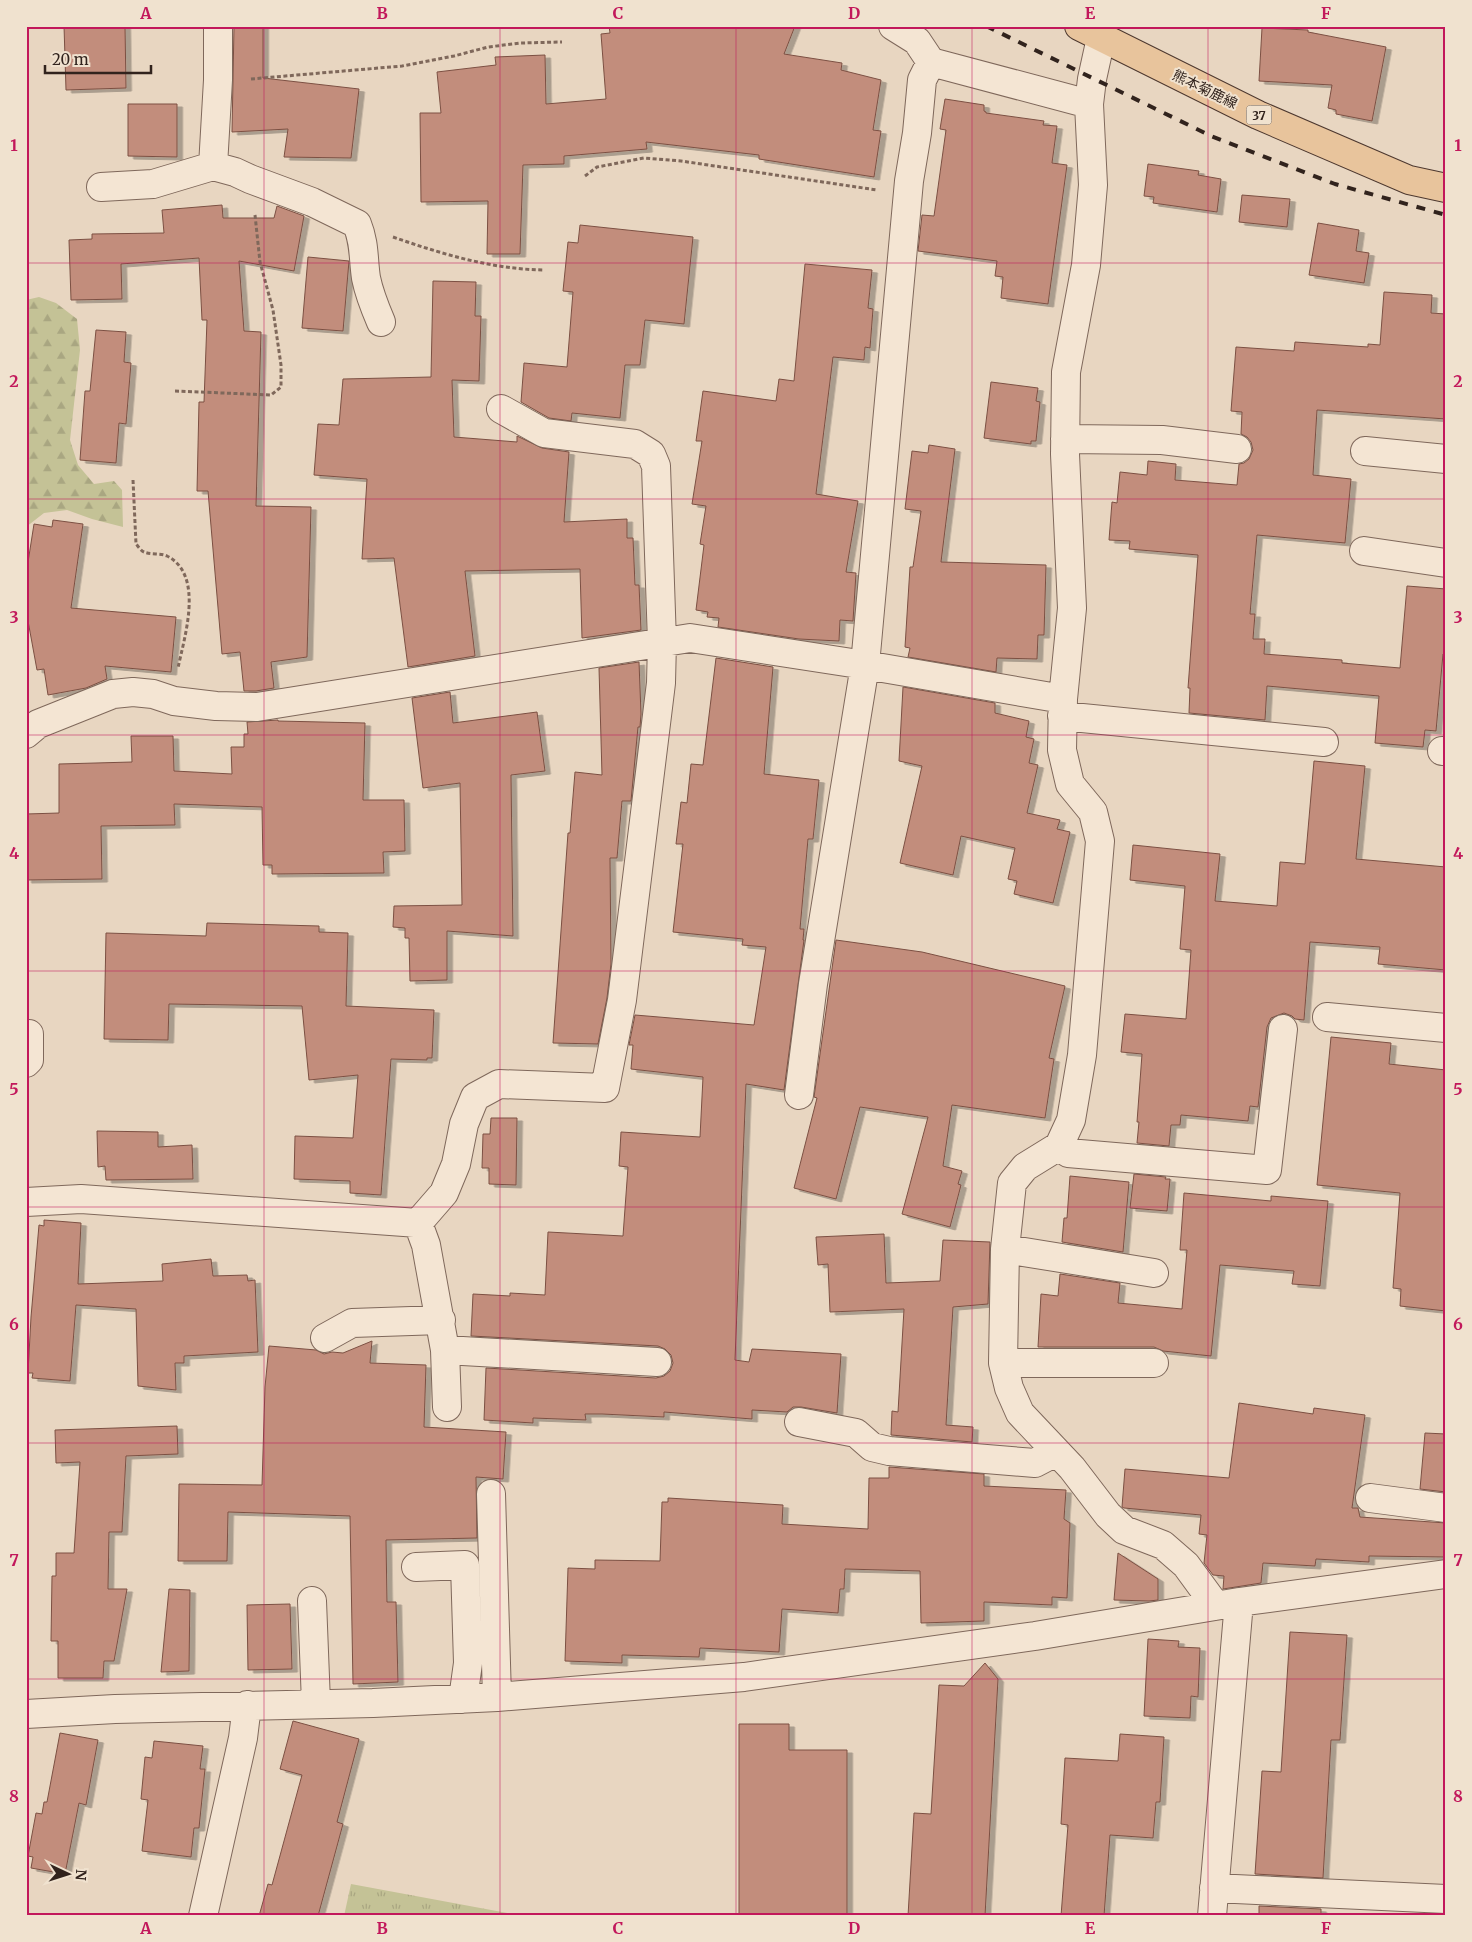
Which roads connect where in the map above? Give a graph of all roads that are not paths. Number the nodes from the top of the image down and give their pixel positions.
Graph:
1 (218, 26) edge
2 (893, 26) edge
3 (1090, 32) edge
4 (931, 62) junction
5 (1089, 104) junction
6 (213, 166) junction
7 (102, 187) dead end
8 (1446, 188) edge
9 (381, 322) dead end
10 (501, 409) dead end
11 (1065, 439) junction
12 (1237, 449) dead end
13 (1365, 451) dead end
14 (1446, 459) edge
15 (1364, 551) dead end
16 (1446, 563) edge
17 (662, 642) junction
18 (865, 664) junction
19 (1063, 707) junction
20 (26, 734) edge
21 (1324, 742) dead end
22 (1328, 1017) dead end
23 (1446, 1028) edge
24 (1283, 1029) dead end
25 (29, 1034) dead end
26 (26, 1063) edge
27 (799, 1095) dead end
28 (1059, 1146) junction
29 (26, 1202) edge
30 (418, 1223) junction
31 (1005, 1249) junction
32 (1154, 1273) dead end
33 (441, 1320) junction
34 (324, 1338) dead end
35 (445, 1350) junction
36 (657, 1362) dead end
37 (1003, 1363) junction
38 (1154, 1363) dead end
39 (447, 1406) dead end
40 (800, 1422) dead end
41 (1056, 1452) junction
42 (491, 1494) dead end
43 (1370, 1498) dead end
44 (1446, 1508) edge
45 (416, 1567) dead end
46 (1446, 1574) edge
47 (312, 1601) dead end
48 (1227, 1604) junction
49 (497, 1697) junction
50 (463, 1699) junction
51 (316, 1703) junction
52 (247, 1705) junction
53 (26, 1714) edge
54 (1214, 1888) junction
55 (1446, 1899) edge
56 (203, 1916) edge
57 (1212, 1916) edge

1 - 6 street
2 - 4 street
3 - 5 street
3 - 8 main road, 熊本菊鹿線 / 37
4 - 5 street
4 - 18 street
5 - 11 street
6 - 7 street
6 - 9 street
10 - 17 street
11 - 12 street
11 - 19 street
13 - 14 street
15 - 16 street
17 - 18 street
17 - 20 street
17 - 30 street
18 - 19 street
18 - 27 street
19 - 21 street
19 - 28 street
22 - 23 street
24 - 28 street
25 - 26 street
28 - 31 street
29 - 30 street
30 - 33 street
31 - 32 street
31 - 37 street
33 - 34 street
33 - 35 street
35 - 36 street
35 - 39 street
37 - 38 street
37 - 41 street
40 - 41 street
41 - 48 street
42 - 49 street
43 - 44 street
45 - 50 street
46 - 48 street
47 - 51 street
48 - 49 street
48 - 54 street
49 - 50 street
50 - 51 street
51 - 52 street
52 - 53 street
52 - 56 street
54 - 55 street
54 - 57 street

